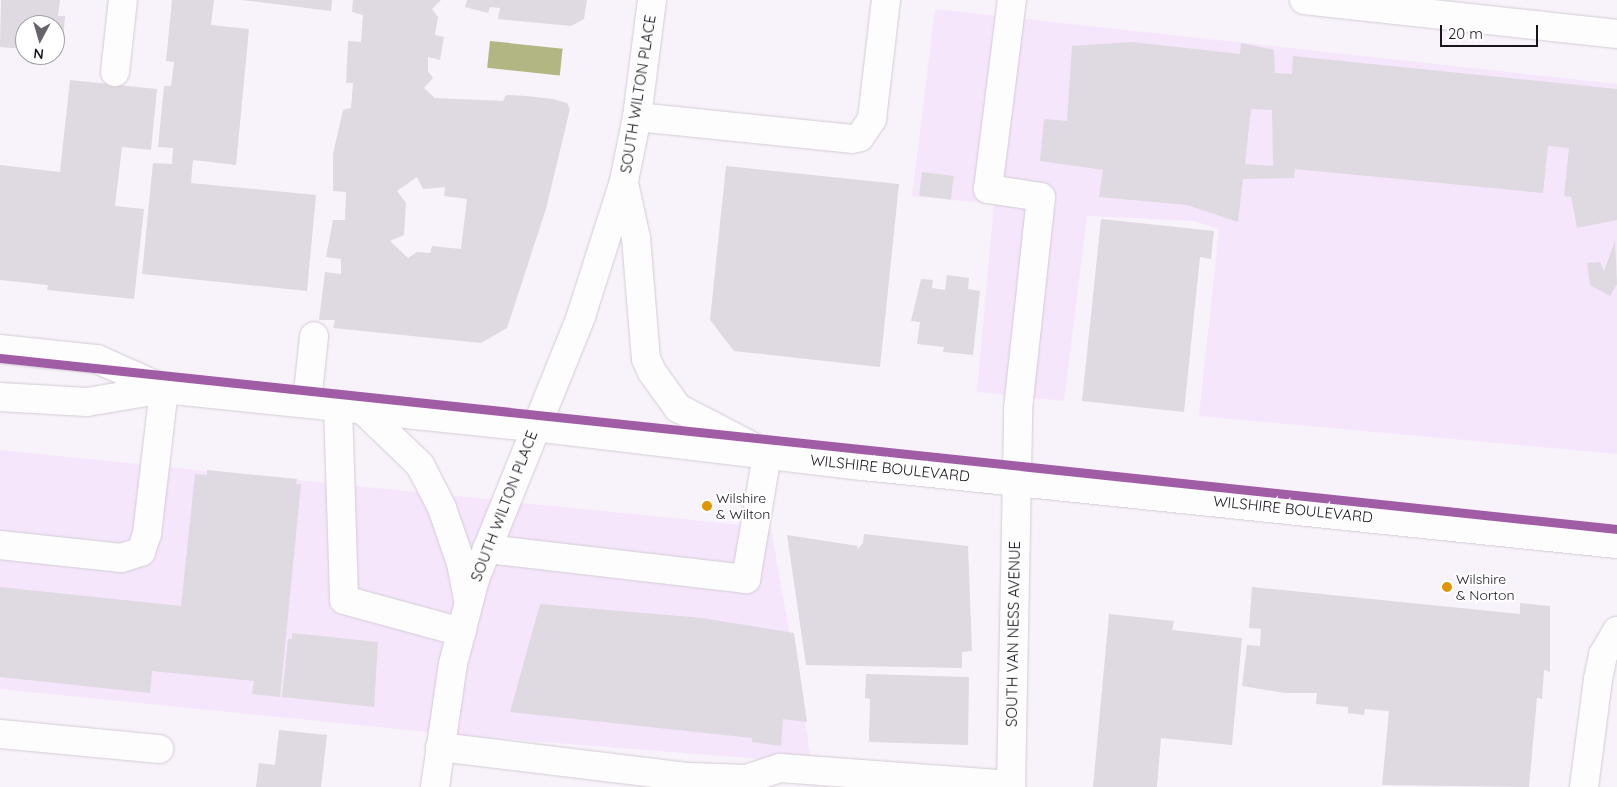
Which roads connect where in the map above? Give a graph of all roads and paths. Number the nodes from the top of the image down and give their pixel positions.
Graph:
1 (123, 0) edge
2 (652, 0) edge
3 (886, 0) edge
4 (1012, 0) edge
5 (1304, 0) edge
6 (1617, 34) edge
7 (115, 72) dead end
8 (637, 117) junction
9 (624, 181) junction
10 (314, 336) dead end
11 (0, 348) edge
12 (164, 388) junction
13 (0, 397) edge
14 (307, 403) junction
15 (350, 408) junction
16 (534, 427) junction
17 (767, 455) junction
18 (1015, 481) junction
19 (1617, 544) edge
20 (0, 545) edge
21 (487, 549) junction
22 (469, 604) junction
23 (1617, 631) edge
24 (462, 632) junction
25 (0, 734) edge
26 (440, 747) junction
27 (159, 749) dead end
28 (746, 783) edge
29 (1011, 786) edge
30 (434, 787) edge
31 (1584, 787) edge

1 - 7 main road
2 - 8 main road, SOUTH WILTON PLACE
3 - 8 main road
4 - 18 main road, SOUTH VAN NESS AVENUE
5 - 6 main road
8 - 9 main road, SOUTH WILTON PLACE
9 - 16 main road, SOUTH WILTON PLACE
9 - 17 main road
10 - 14 main road
11 - 12 main road, WILSHIRE BOULEVARD
12 - 13 main road, WILSHIRE BOULEVARD
12 - 14 main road, WILSHIRE BOULEVARD
12 - 20 main road
14 - 15 main road, WILSHIRE BOULEVARD
15 - 16 main road, WILSHIRE BOULEVARD
15 - 22 main road
15 - 24 main road
16 - 17 main road, WILSHIRE BOULEVARD
16 - 21 main road, SOUTH WILTON PLACE
17 - 18 main road, WILSHIRE BOULEVARD
17 - 21 main road
18 - 19 main road, WILSHIRE BOULEVARD
18 - 29 main road, SOUTH VAN NESS AVENUE
21 - 22 main road, SOUTH WILTON PLACE
22 - 24 main road, SOUTH WILTON PLACE
23 - 31 main road
24 - 26 main road, SOUTH WILTON PLACE
25 - 27 main road
26 - 28 main road
26 - 30 main road, SOUTH WILTON PLACE
28 - 29 main road

